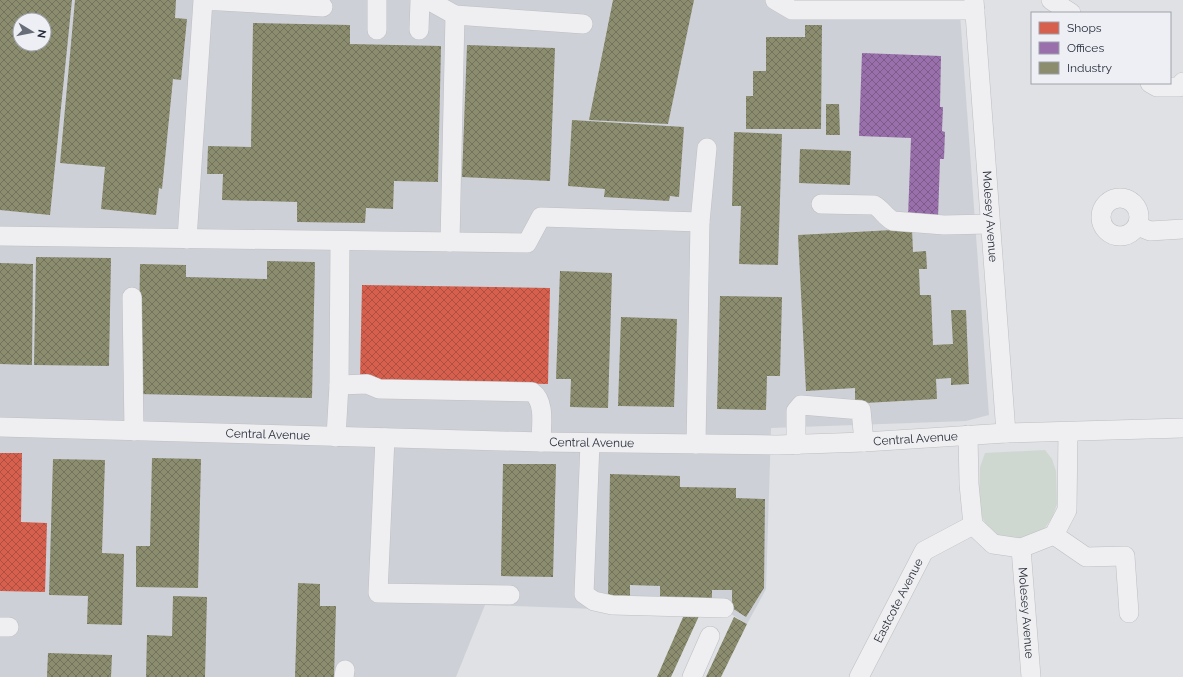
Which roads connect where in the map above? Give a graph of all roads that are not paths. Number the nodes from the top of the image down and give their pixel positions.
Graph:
1 (377, 0) edge
2 (420, 0) edge
3 (428, 0) edge
4 (775, 0) edge
5 (1051, 0) edge
6 (974, 5) edge
7 (323, 7) dead end
8 (1069, 12) edge
9 (455, 15) junction
10 (583, 24) dead end
11 (377, 30) dead end
12 (419, 30) dead end
13 (1183, 82) edge
14 (1152, 84) edge
15 (707, 148) dead end
16 (821, 204) dead end
17 (700, 222) junction
18 (989, 224) junction
19 (1138, 226) dead end
20 (1183, 229) edge
21 (0, 236) edge
22 (187, 239) junction
23 (340, 242) junction
24 (450, 242) junction
25 (132, 297) dead end
26 (339, 385) junction
27 (0, 428) edge
28 (48, 428) junction
29 (1183, 428) edge
30 (134, 431) junction
31 (153, 432) junction
32 (1068, 432) junction
33 (1006, 433) junction
34 (968, 435) junction
35 (336, 437) junction
36 (385, 438) junction
37 (541, 442) junction
38 (864, 442) junction
39 (590, 443) junction
40 (696, 444) junction
41 (796, 445) junction
42 (973, 525) junction
43 (1054, 534) junction
44 (1021, 548) junction
45 (510, 595) dead end
46 (724, 608) dead end
47 (1129, 613) dead end
48 (710, 636) dead end
49 (692, 677) edge
50 (859, 677) edge
51 (1032, 677) edge

1 - 11 street
2 - 12 street
3 - 9 street
4 - 6 street
5 - 8 street
6 - 18 street, Molesey Avenue
7 - 22 street
9 - 10 street
9 - 24 street
13 - 14 street
15 - 17 street
16 - 18 street
17 - 24 street
17 - 40 street
18 - 33 street, Molesey Avenue
19 - 20 street
21 - 22 street
22 - 23 street
23 - 24 street
23 - 26 street
25 - 30 street
26 - 35 street
26 - 37 street
27 - 28 street, Central Avenue
28 - 30 street, Central Avenue
28 - 31 street
29 - 32 street, Central Avenue
30 - 31 street, Central Avenue
31 - 35 street, Central Avenue
32 - 33 street, Central Avenue
32 - 43 street
33 - 34 street, Central Avenue
34 - 38 street, Central Avenue
34 - 42 street
35 - 36 street, Central Avenue
36 - 37 street, Central Avenue
36 - 45 street
37 - 39 street, Central Avenue
38 - 41 street, Central Avenue
38 - 41 street
39 - 40 street, Central Avenue
39 - 46 street
40 - 41 street, Central Avenue
42 - 44 street
42 - 50 street, Eastcote Avenue
43 - 44 street
43 - 47 street
44 - 51 street, Molesey Avenue
48 - 49 street

